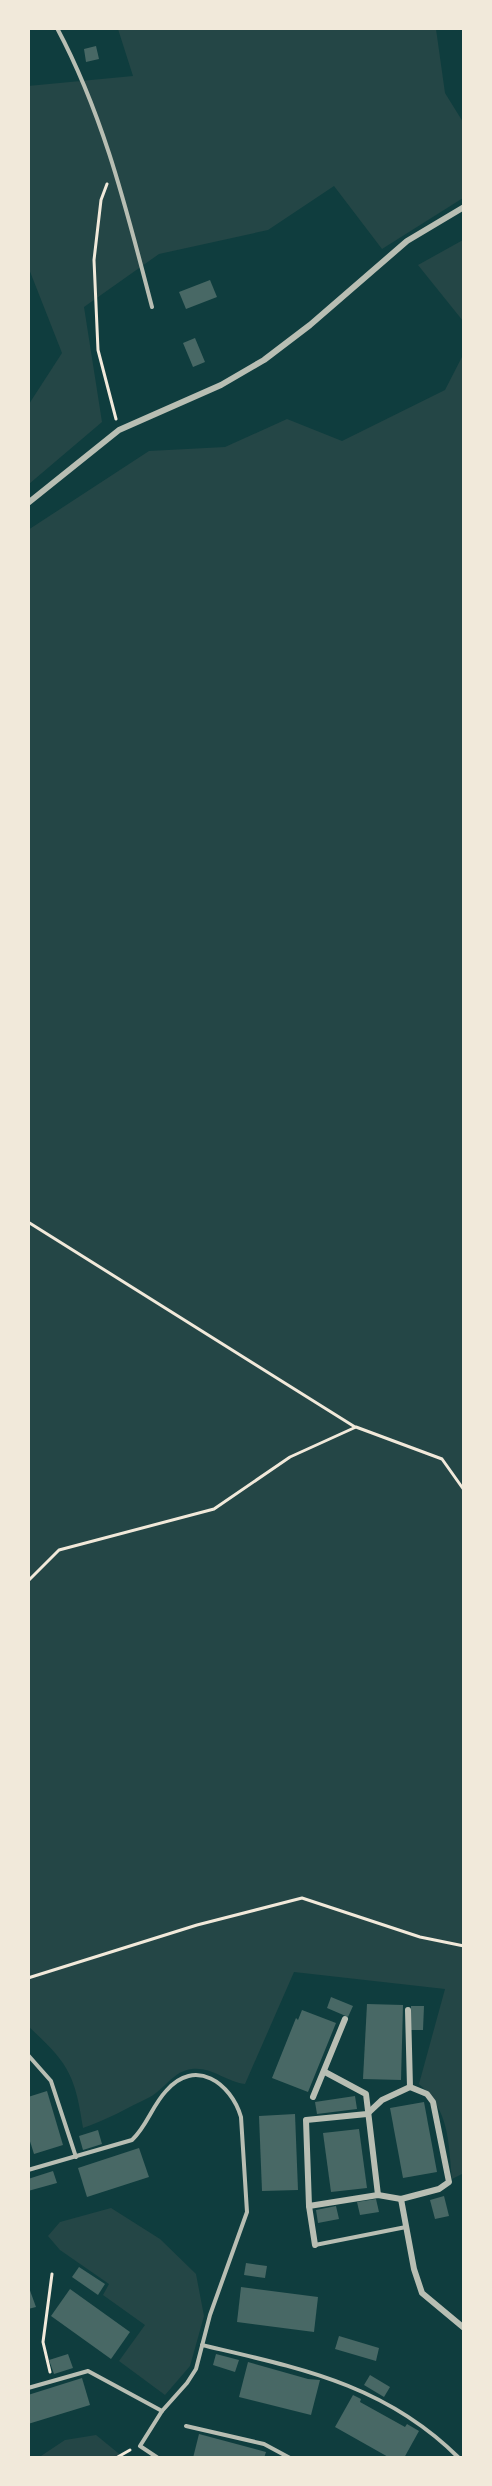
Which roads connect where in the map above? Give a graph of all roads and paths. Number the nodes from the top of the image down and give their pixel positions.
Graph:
1 (57, 28) edge
2 (114, 165) junction
3 (464, 207) edge
4 (152, 307) dead end
5 (119, 430) junction
6 (28, 503) edge
7 (28, 1222) edge
8 (356, 1427) junction
9 (464, 1490) edge
10 (28, 1581) edge
11 (464, 1946) edge
12 (28, 1978) edge
13 (408, 2010) dead end
14 (345, 2019) dead end
15 (28, 2055) edge
16 (325, 2072) junction
17 (410, 2087) junction
18 (313, 2097) dead end
19 (367, 2114) junction
20 (76, 2157) junction
21 (28, 2170) edge
22 (378, 2195) junction
23 (401, 2199) junction
24 (309, 2206) junction
25 (407, 2227) junction
26 (315, 2245) joint
27 (52, 2274) dead end
28 (464, 2328) edge
29 (202, 2345) junction
30 (53, 2381) junction
31 (28, 2388) edge
32 (162, 2410) junction
33 (186, 2426) dead end
34 (140, 2446) junction
35 (116, 2457) edge
36 (158, 2457) edge
37 (290, 2457) edge
38 (459, 2457) edge

1 - 2 lane
2 - 4 lane
2 - 5 path
3 - 5 street
5 - 6 street
7 - 8 path
8 - 9 path
8 - 10 path
11 - 12 path
13 - 17 street
14 - 16 street
15 - 20 lane
16 - 18 street
16 - 19 street
17 - 19 street
17 - 23 street
19 - 22 street
19 - 24 street
20 - 21 lane
20 - 29 lane
22 - 23 street
22 - 24 street
23 - 25 street
24 - 26 street
25 - 26 lane
25 - 28 street
27 - 30 path
29 - 32 lane
29 - 38 lane
30 - 31 lane
30 - 32 lane
32 - 34 lane
33 - 37 lane
34 - 35 path
34 - 36 lane

